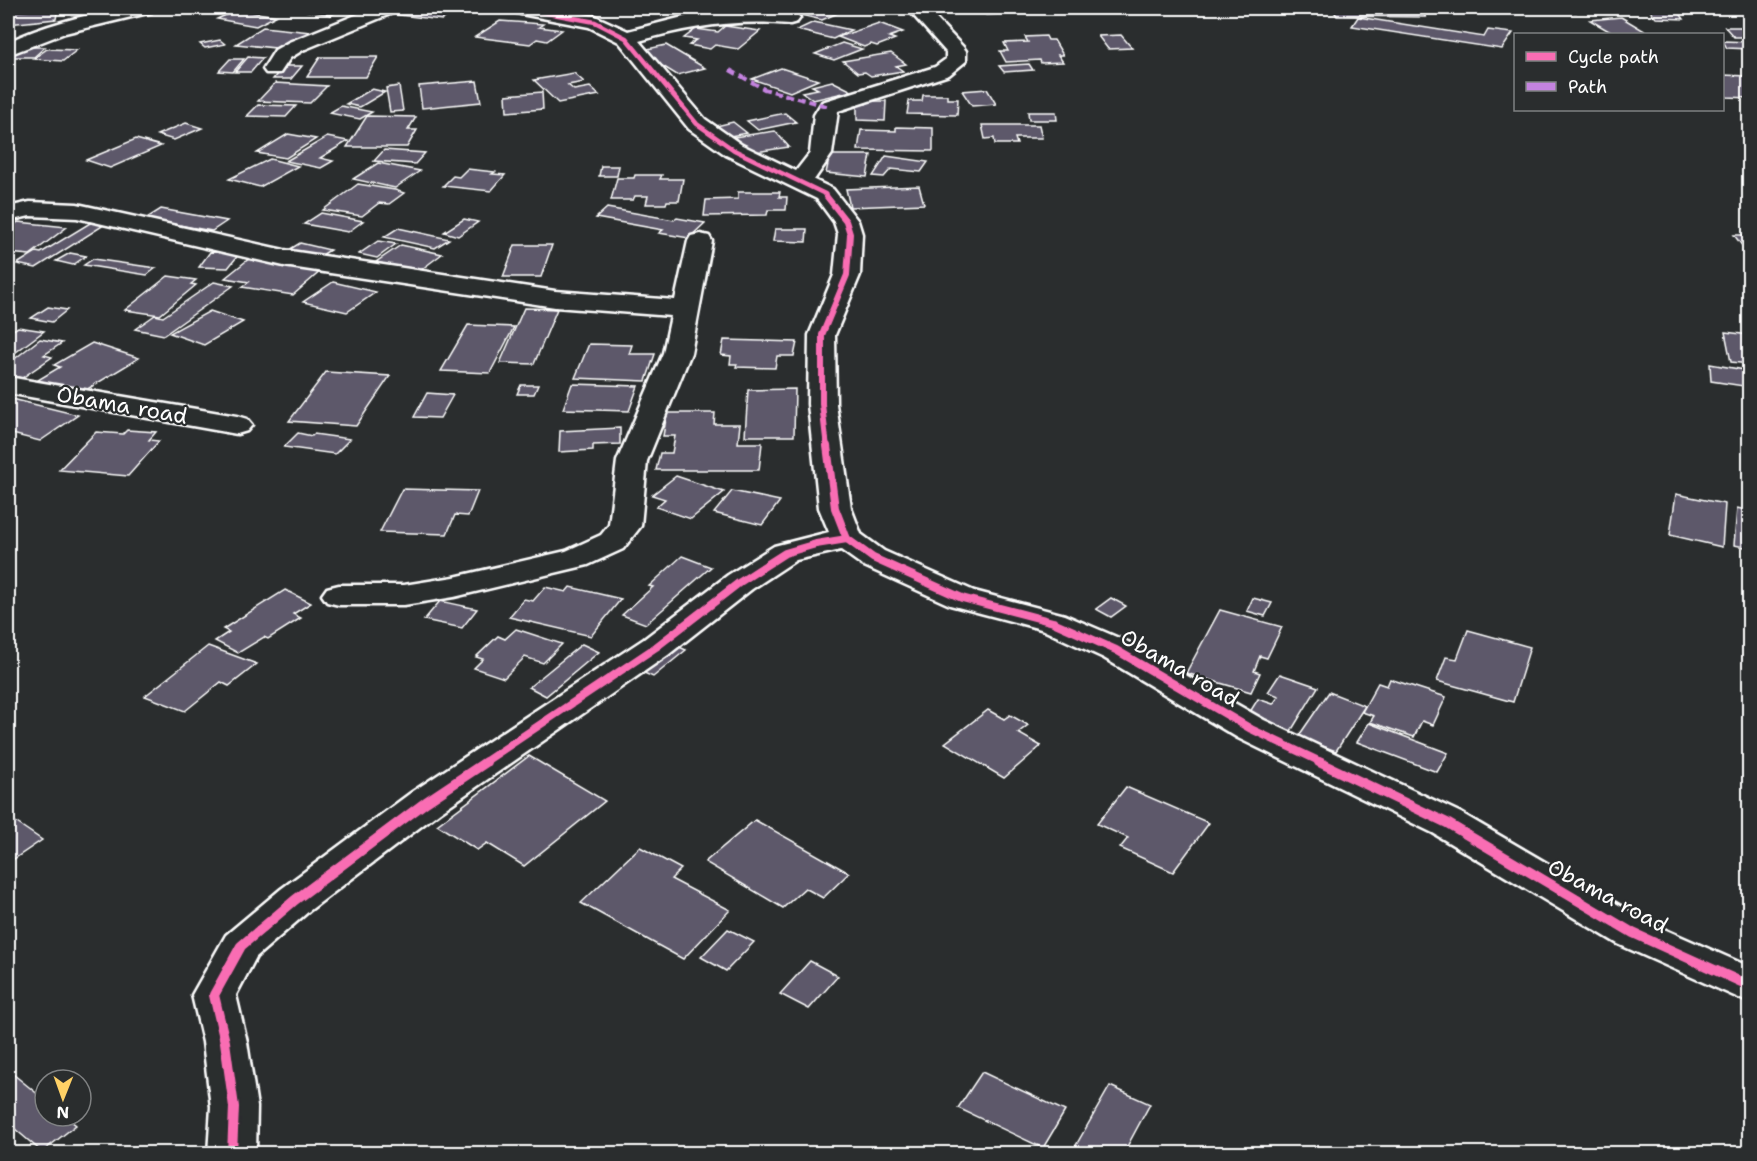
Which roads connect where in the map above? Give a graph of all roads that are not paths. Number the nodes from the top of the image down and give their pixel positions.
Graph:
1 (145, 8) edge
2 (388, 8) edge
3 (521, 8) edge
4 (916, 8) edge
5 (790, 18) dead end
6 (626, 38) junction
7 (8, 49) edge
8 (273, 69) dead end
9 (800, 182) junction
10 (8, 213) edge
11 (700, 241) dead end
12 (686, 309) junction
13 (8, 385) edge
14 (237, 425) dead end
15 (847, 539) junction
16 (339, 596) dead end
17 (1749, 986) edge
18 (232, 1154) edge

1 - 7 street
2 - 8 street
3 - 6 street
4 - 9 street
5 - 6 street
6 - 9 street
9 - 15 street
10 - 12 street
11 - 12 street
12 - 16 street
13 - 14 street, Obama road
15 - 17 street, Obama road
15 - 18 street

